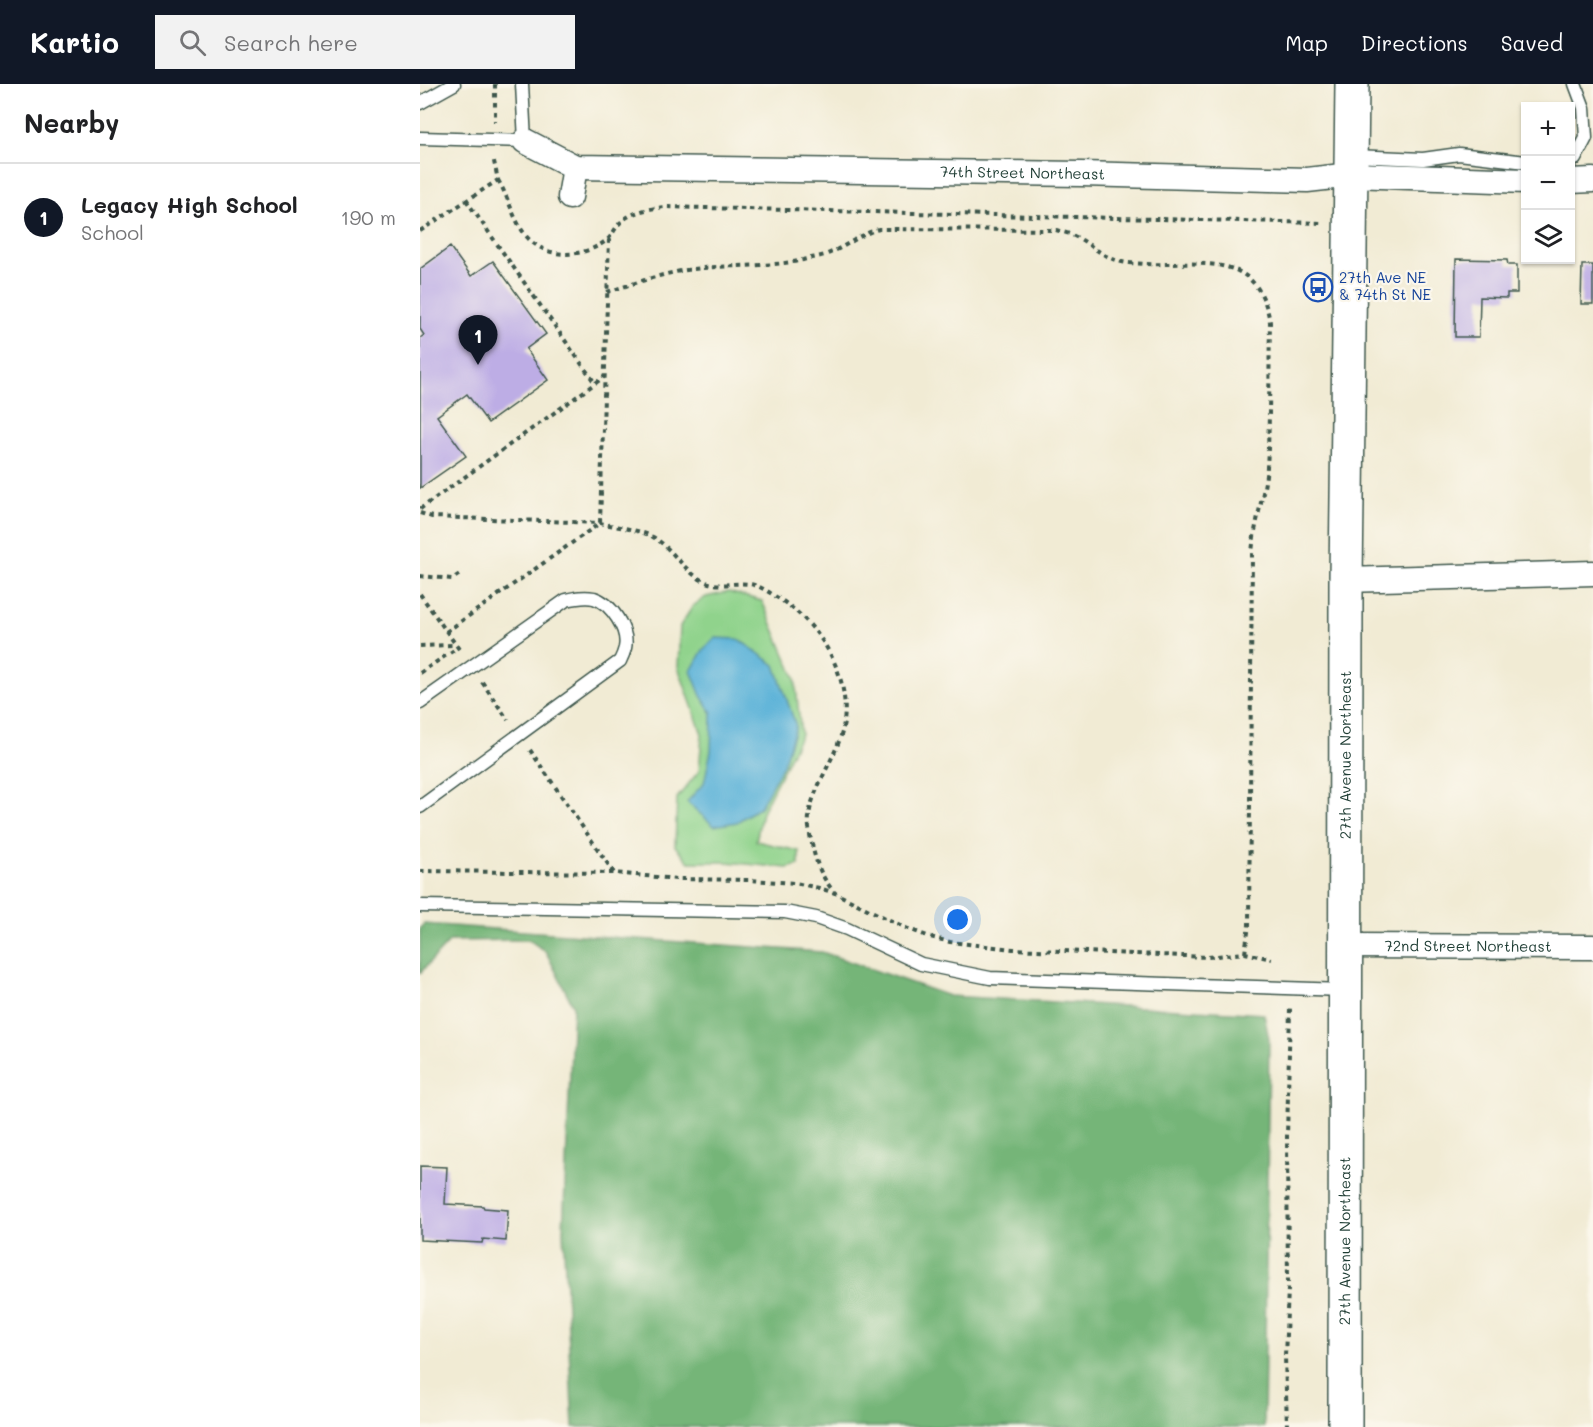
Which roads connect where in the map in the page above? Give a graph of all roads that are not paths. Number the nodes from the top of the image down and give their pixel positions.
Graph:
1 (454, 84) edge
2 (522, 84) edge
3 (1352, 84) edge
4 (1575, 84) edge
5 (420, 103) edge
6 (420, 138) edge
7 (525, 141) junction
8 (1575, 159) edge
9 (1521, 161) edge
10 (1351, 166) junction
11 (574, 167) junction
12 (1593, 180) edge
13 (1521, 181) edge
14 (1575, 181) edge
15 (570, 197) dead end
16 (1593, 573) edge
17 (1346, 580) junction
18 (420, 703) edge
19 (420, 807) edge
20 (420, 906) edge
21 (1344, 946) junction
22 (1593, 947) edge
23 (1344, 990) junction
24 (1345, 1427) edge

1 - 5 lane
2 - 7 lane
3 - 10 street, 27th Avenue Northeast
4 - 8 lane
6 - 7 lane
7 - 11 street, 74th Street Northeast
9 - 10 lane
10 - 11 street, 74th Street Northeast
10 - 13 street, 74th Street Northeast
10 - 17 street, 27th Avenue Northeast
11 - 15 street
12 - 14 street
16 - 17 street
17 - 21 street, 27th Avenue Northeast
18 - 19 lane
20 - 23 lane
21 - 22 street, 72nd Street Northeast
21 - 23 street, 27th Avenue Northeast
23 - 24 street, 27th Avenue Northeast

